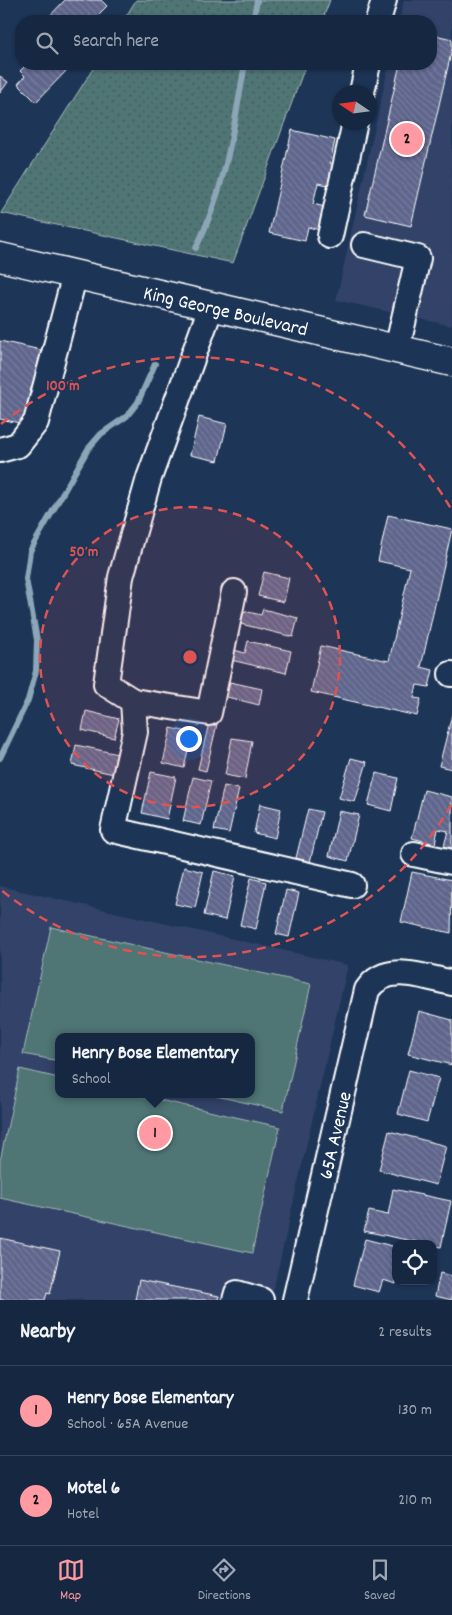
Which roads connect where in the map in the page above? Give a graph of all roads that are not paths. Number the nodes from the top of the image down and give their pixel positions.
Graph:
1 (384, 0) edge
2 (380, 15) edge
3 (367, 70) edge
4 (364, 85) edge
5 (353, 130) edge
6 (330, 236) dead end
7 (364, 245) dead end
8 (0, 257) edge
9 (75, 274) junction
10 (212, 307) junction
11 (397, 349) junction
12 (452, 362) edge
13 (0, 450) edge
14 (234, 592) dead end
15 (133, 701) junction
16 (414, 854) dead end
17 (452, 862) edge
18 (352, 885) dead end
19 (452, 983) edge
20 (235, 1300) edge
21 (261, 1300) edge
22 (295, 1300) edge

1 - 2 street
3 - 4 street
5 - 6 street
7 - 11 street
8 - 9 main road, King George Boulevard
9 - 10 main road, King George Boulevard
9 - 13 street
10 - 11 main road, King George Boulevard
10 - 15 street
11 - 12 main road, King George Boulevard
14 - 15 street
15 - 18 street
16 - 17 street
19 - 22 street, 65A Avenue
20 - 21 street

